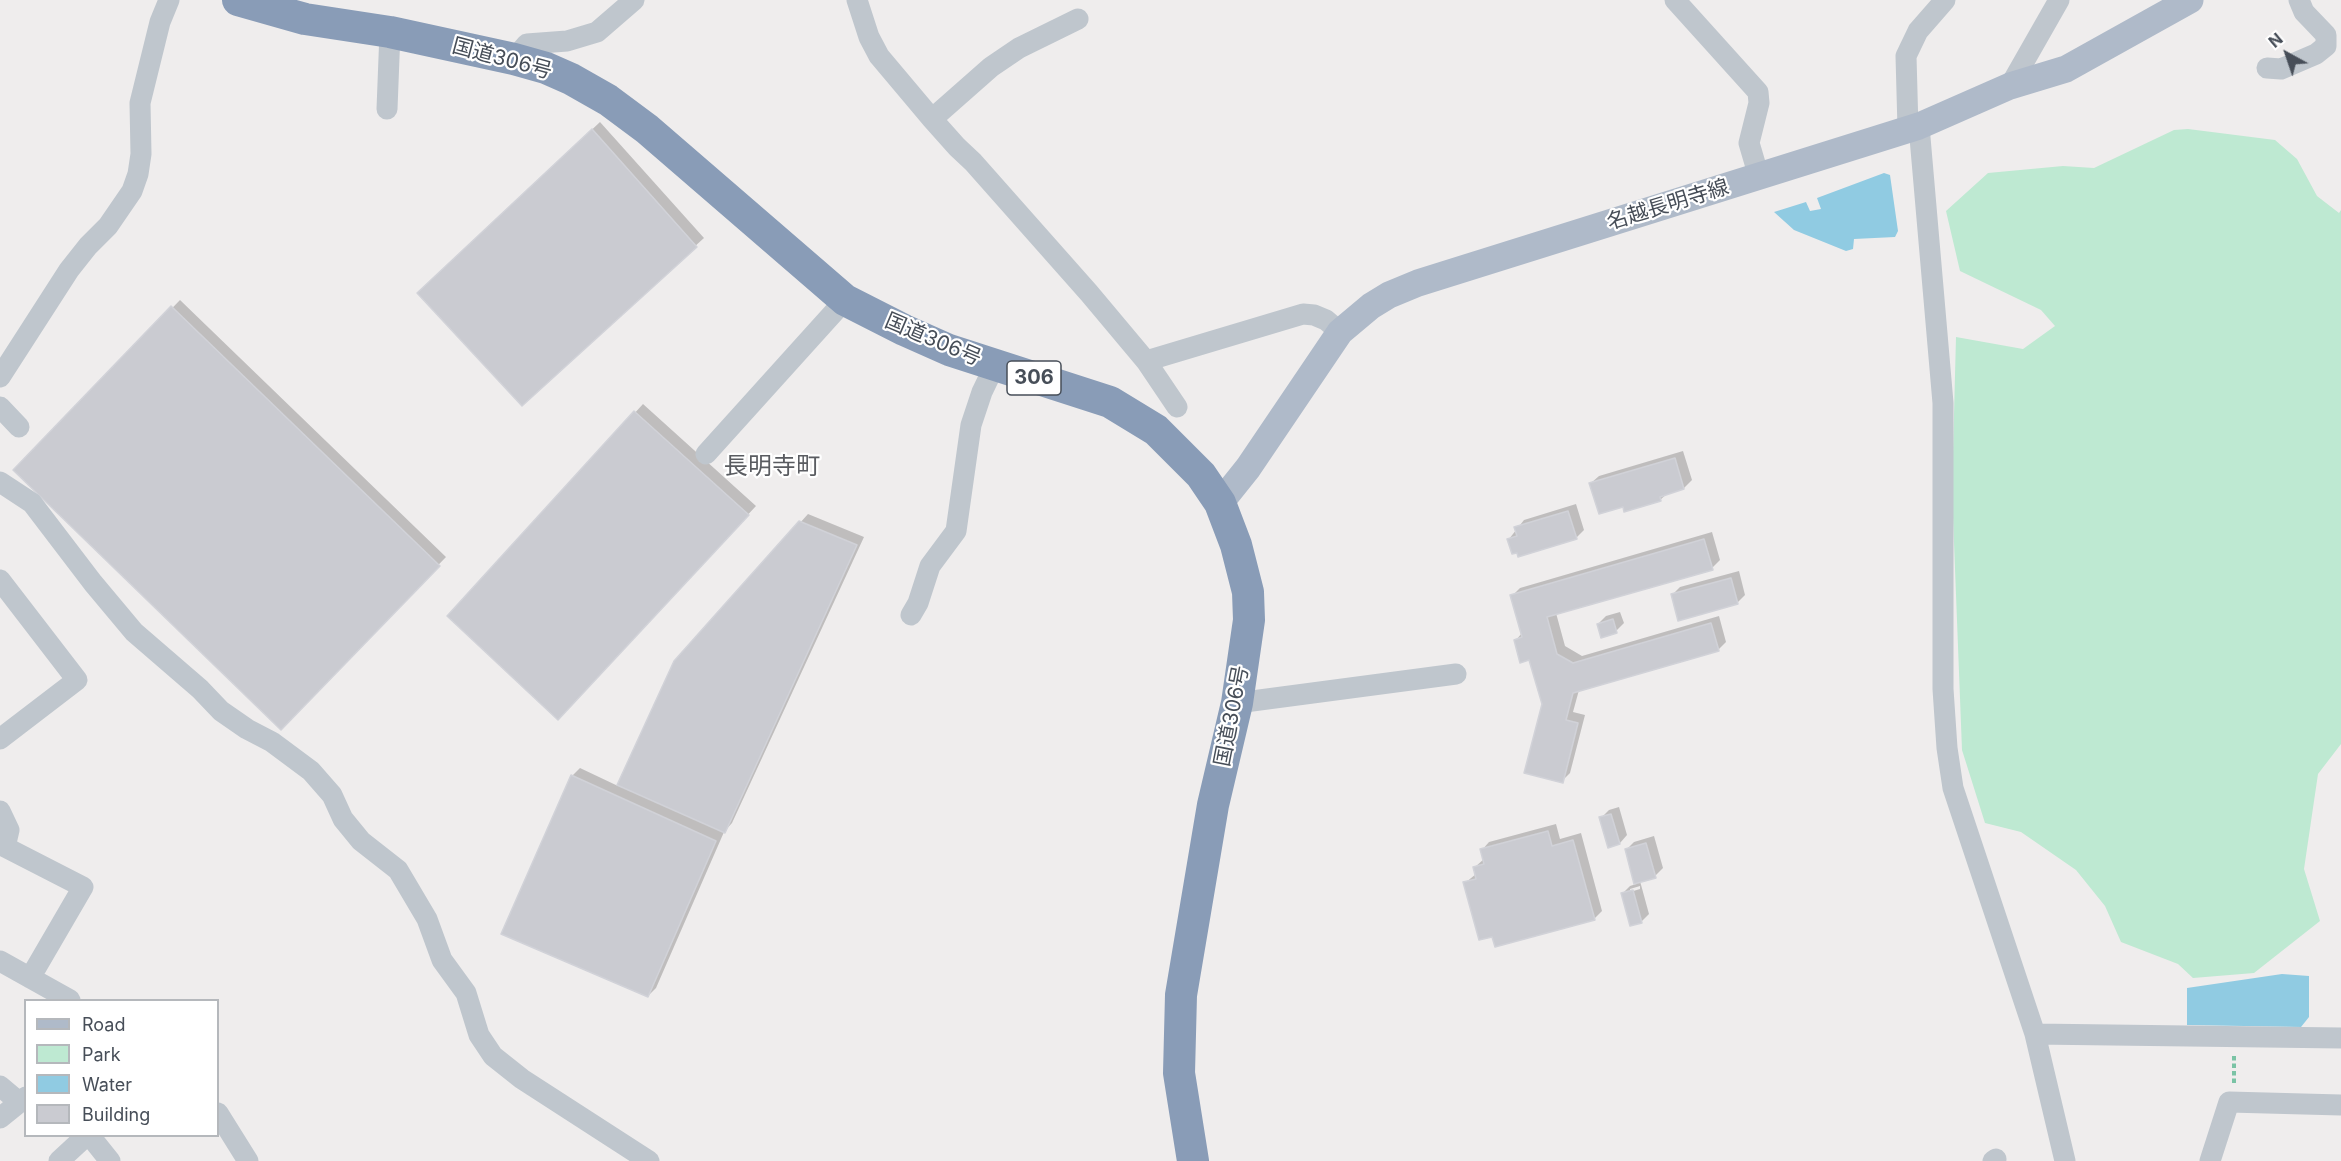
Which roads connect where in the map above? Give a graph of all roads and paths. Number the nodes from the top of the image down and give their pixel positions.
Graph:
1 (169, 0) edge
2 (238, 0) edge
3 (634, 0) edge
4 (857, 0) edge
5 (1675, 0) edge
6 (1945, 0) edge
7 (2059, 0) edge
8 (2190, 0) edge
9 (2299, 0) edge
10 (1078, 19) dead end
11 (390, 32) junction
12 (514, 59) junction
13 (2267, 68) dead end
14 (2010, 86) junction
15 (387, 109) dead end
16 (932, 119) junction
17 (1913, 128) junction
18 (1759, 177) junction
19 (845, 300) junction
20 (1340, 332) junction
21 (1146, 360) junction
22 (995, 365) junction
23 (0, 377) edge
24 (1177, 406) dead end
25 (0, 407) edge
26 (19, 427) dead end
27 (706, 454) dead end
28 (0, 482) edge
29 (1220, 503) junction
30 (0, 580) edge
31 (911, 615) dead end
32 (1456, 674) dead end
33 (1238, 703) junction
34 (0, 739) edge
35 (0, 811) edge
36 (0, 961) edge
37 (30, 978) junction
38 (68, 999) edge
39 (2035, 1034) junction
40 (2234, 1036) junction
41 (2341, 1038) edge
42 (0, 1086) edge
43 (22, 1099) edge
44 (2234, 1102) junction
45 (2341, 1105) edge
46 (219, 1115) edge
47 (0, 1118) edge
48 (87, 1137) edge
49 (89, 1137) edge
50 (58, 1161) edge
51 (110, 1161) edge
52 (248, 1161) edge
53 (649, 1161) edge
54 (1193, 1161) edge
55 (2065, 1161) edge
56 (2210, 1161) edge

1 - 23 street
2 - 11 highway, 国道306号 / 306
3 - 12 street
4 - 16 street
5 - 18 street
6 - 17 street
7 - 14 street
8 - 14 main road, 名越長明寺線
9 - 13 street
10 - 16 street
11 - 12 highway, 国道306号 / 306
11 - 15 street
12 - 19 highway, 国道306号 / 306
14 - 17 main road, 名越長明寺線
16 - 21 street
17 - 18 main road, 名越長明寺線
17 - 39 street
18 - 20 main road, 名越長明寺線
19 - 22 highway, 国道306号 / 306
19 - 27 street
20 - 21 street
20 - 29 main road, 名越長明寺線
21 - 24 street
22 - 29 highway, 国道306号 / 306
22 - 31 street
25 - 26 street
28 - 53 street
29 - 33 highway, 国道306号 / 306
30 - 34 street
32 - 33 street
33 - 54 highway, 国道306号 / 306
35 - 37 street
36 - 37 street
37 - 38 street
39 - 40 street
39 - 55 street
40 - 41 street
40 - 44 path
42 - 43 street
43 - 47 street
44 - 45 street
44 - 56 street
46 - 52 street
48 - 50 street
49 - 51 street

